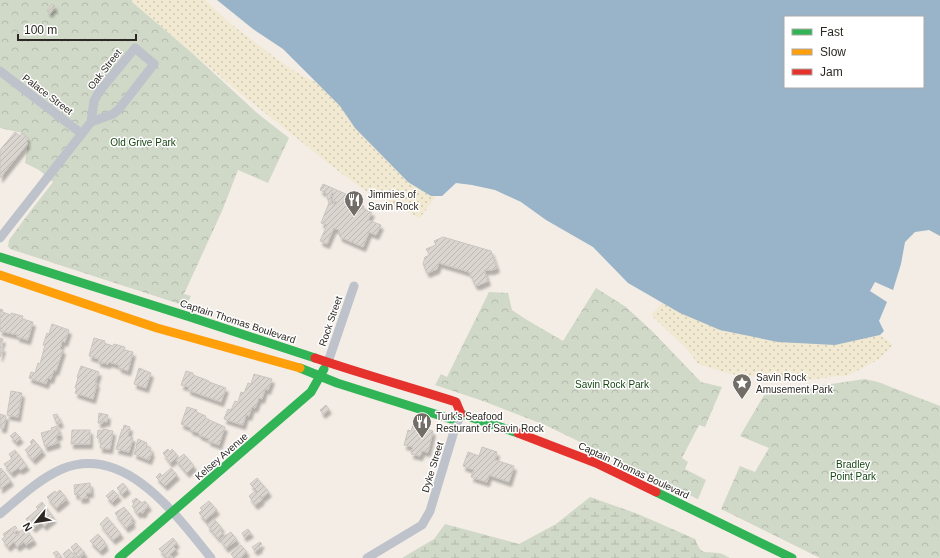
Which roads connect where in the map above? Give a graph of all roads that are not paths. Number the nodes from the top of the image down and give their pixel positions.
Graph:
1 (0, 71) edge
2 (91, 122) junction
3 (82, 134) junction
4 (0, 238) edge
5 (0, 257) edge
6 (0, 275) edge
7 (354, 286) dead end
8 (328, 362) junction
9 (321, 377) junction
10 (461, 414) junction
11 (173, 512) junction
12 (0, 514) edge
13 (119, 558) edge
14 (211, 558) edge
15 (367, 558) edge
16 (792, 558) edge

1 - 3 street, Palace Street
2 - 2 street, Oak Street
2 - 3 street, Oak Street
3 - 4 street, Oak Street
5 - 8 main road, Captain Thomas Boulevard
6 - 9 main road, Captain Thomas Boulevard
7 - 8 street, Rock Street
8 - 9 main road, Kelsey Avenue
8 - 10 main road, Captain Thomas Boulevard
9 - 10 main road, Captain Thomas Boulevard
9 - 11 main road, Kelsey Avenue
10 - 15 street, Dyke Street
10 - 16 main road, Captain Thomas Boulevard
11 - 12 street
11 - 13 main road, Kelsey Avenue
11 - 14 street

